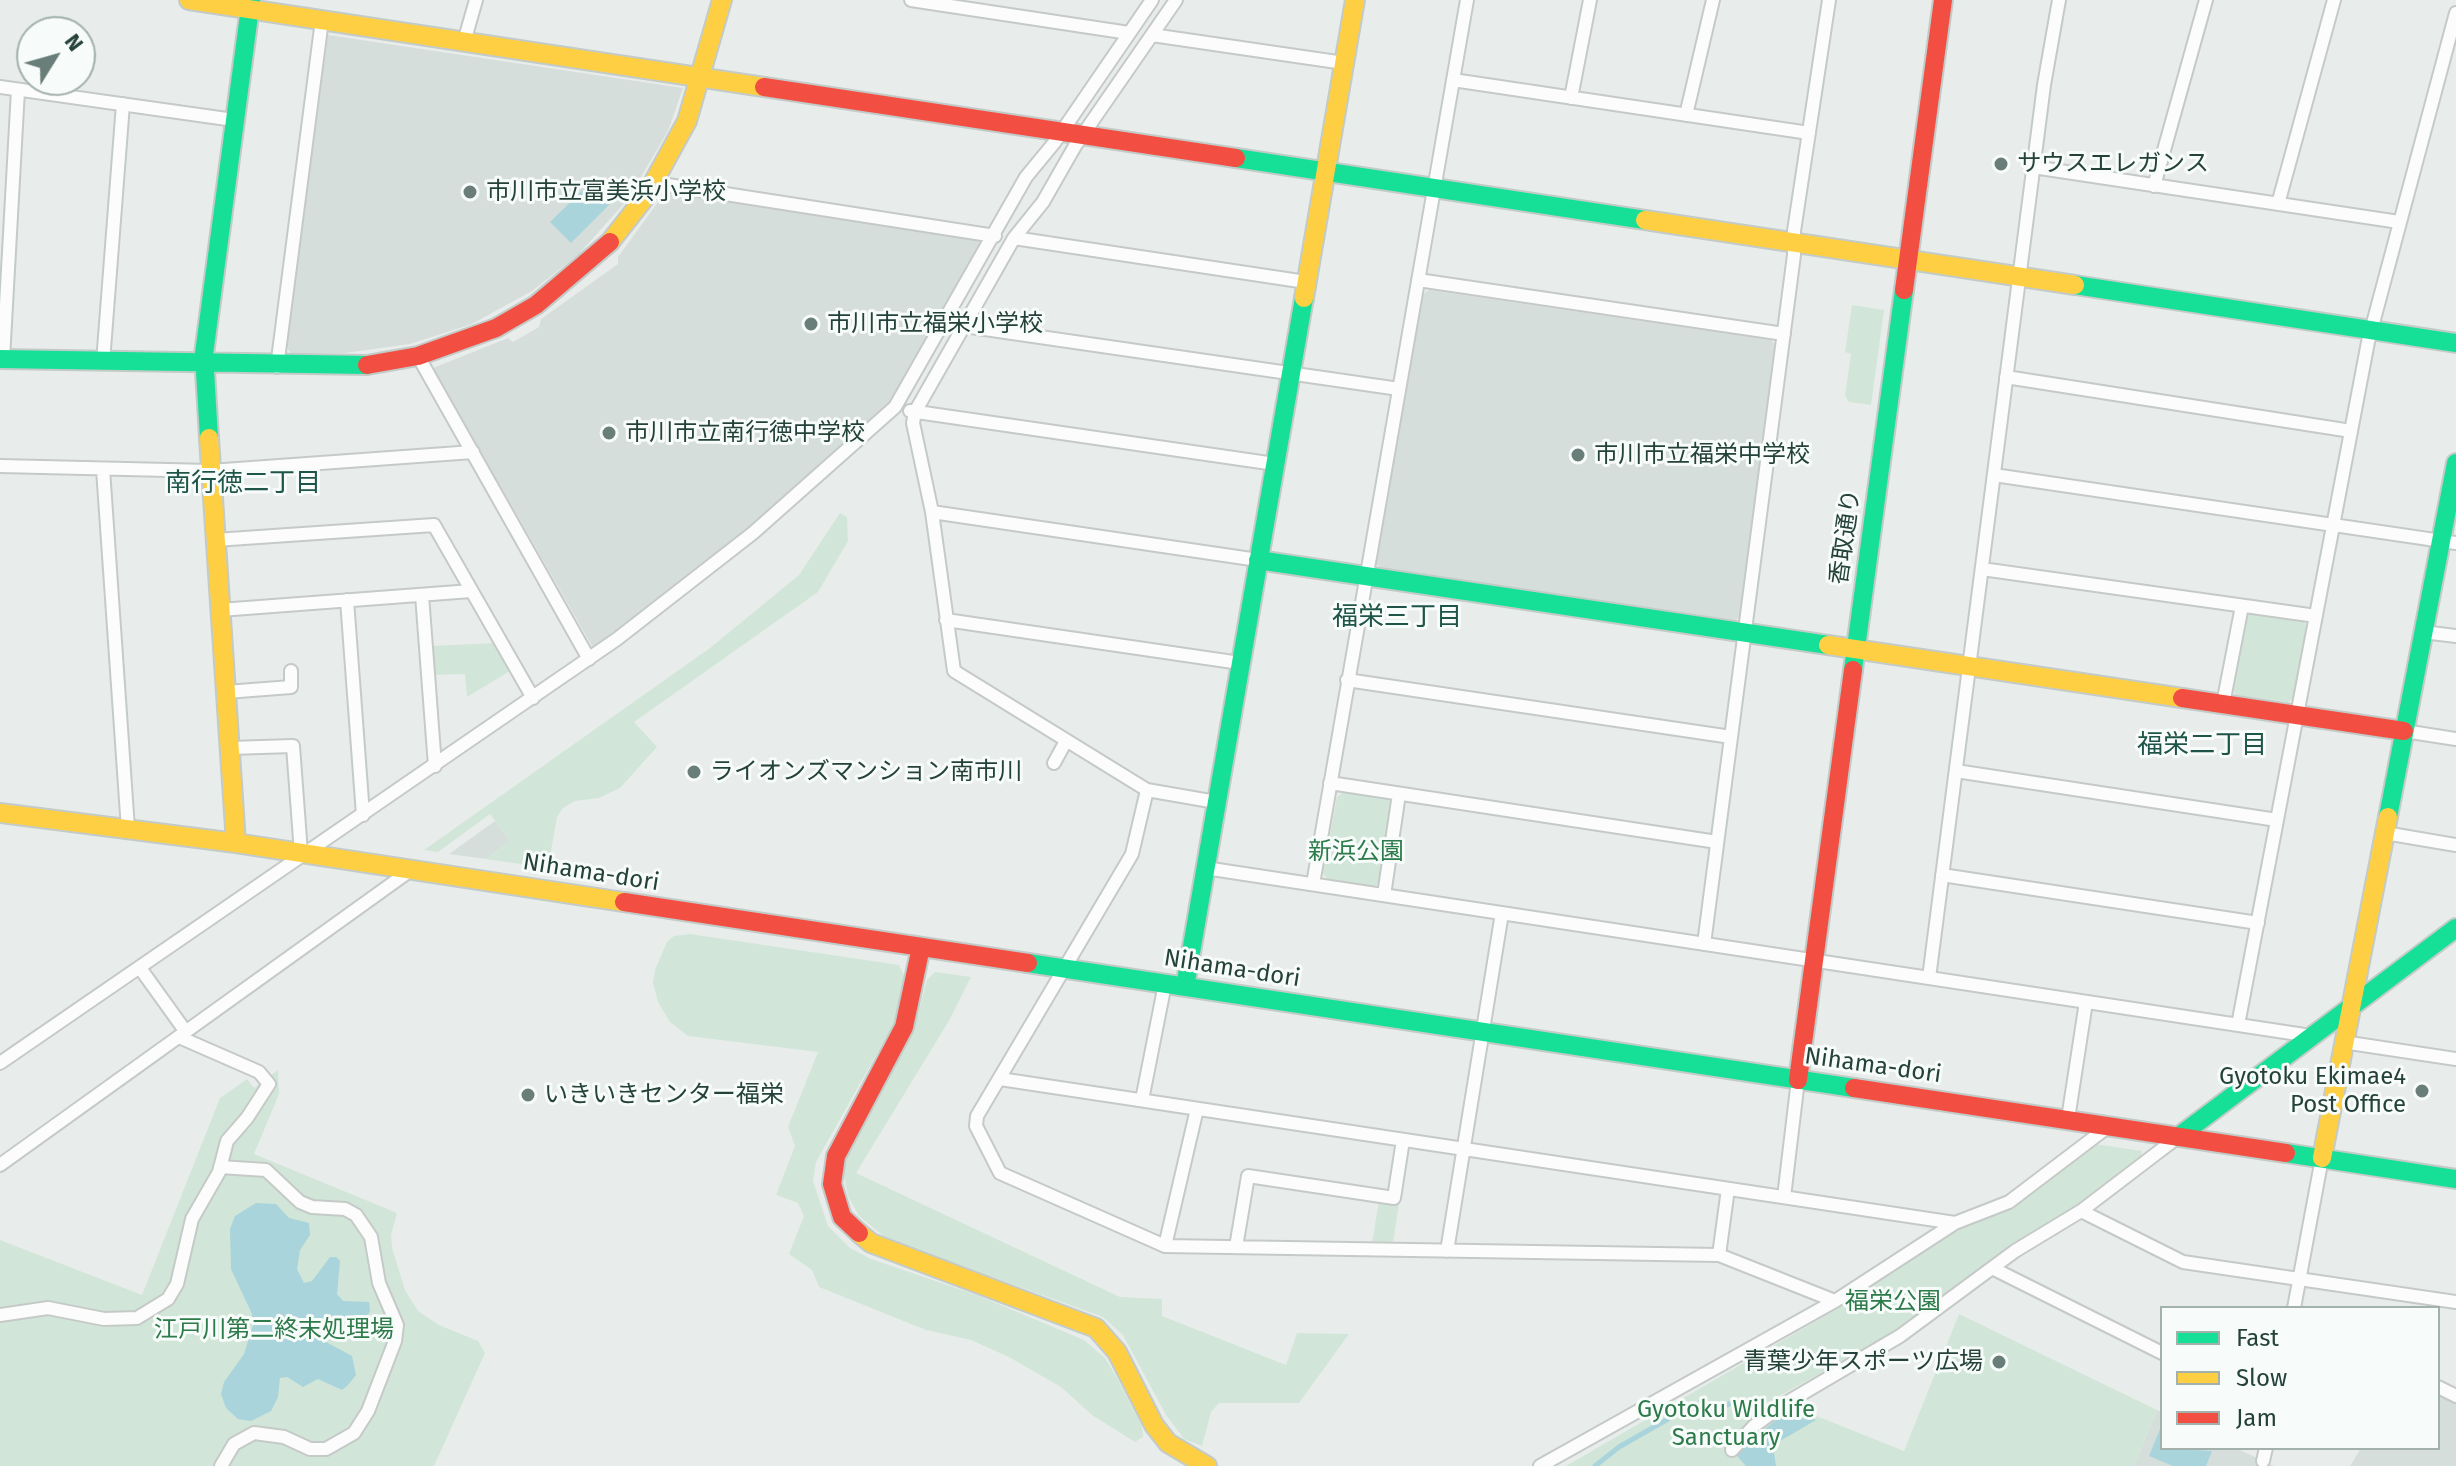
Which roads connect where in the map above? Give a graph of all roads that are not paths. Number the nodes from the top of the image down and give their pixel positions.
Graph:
1 (189, 0) edge
2 (476, 0) edge
3 (722, 0) edge
4 (911, 0) edge
5 (1152, 0) edge
6 (1176, 0) edge
7 (1355, 0) edge
8 (1467, 0) edge
9 (1590, 0) edge
10 (1713, 0) edge
11 (1829, 0) edge
12 (1943, 0) edge
13 (2059, 0) edge
14 (2206, 0) edge
15 (2334, 0) edge
16 (250, 4) edge
17 (2456, 13) edge
18 (322, 20) junction
19 (1129, 33) junction
20 (1152, 35) junction
21 (464, 42) junction
22 (1344, 63) junction
23 (700, 77) junction
24 (1453, 80) junction
25 (17, 96) edge
26 (63, 96) edge
27 (1571, 98) junction
28 (123, 104) junction
29 (1686, 115) junction
30 (234, 120) junction
31 (1061, 132) junction
32 (1809, 133) junction
33 (1082, 135) junction
34 (2033, 167) junction
35 (1324, 172) junction
36 (655, 183) junction
37 (2154, 186) junction
38 (1434, 188) junction
39 (2278, 204) junction
40 (6, 206) edge
41 (2399, 222) junction
42 (995, 236) junction
43 (1014, 238) junction
44 (1794, 243) junction
45 (1906, 260) junction
46 (2019, 277) junction
47 (1418, 280) junction
48 (1306, 282) junction
49 (964, 326) junction
50 (2371, 330) junction
51 (1784, 334) junction
52 (2456, 343) edge
53 (418, 356) junction
54 (2, 359) edge
55 (103, 362) junction
56 (204, 365) junction
57 (277, 367) junction
58 (1290, 373) junction
59 (2006, 377) junction
60 (1399, 389) junction
61 (895, 407) junction
62 (915, 412) junction
63 (2351, 431) junction
64 (473, 452) junction
65 (2456, 463) edge
66 (1275, 464) junction
67 (0, 466) edge
68 (103, 469) junction
69 (210, 471) junction
70 (1994, 475) junction
71 (932, 512) junction
72 (2333, 526) junction
73 (215, 540) junction
74 (2448, 542) edge
75 (1258, 560) junction
76 (1982, 569) junction
77 (1366, 576) junction
78 (471, 591) junction
79 (422, 595) junction
80 (347, 600) junction
81 (2242, 606) junction
82 (220, 610) junction
83 (2316, 616) junction
84 (946, 620) junction
85 (1745, 632) junction
86 (2423, 632) junction
87 (2456, 636) edge
88 (1856, 649) junction
89 (589, 659) junction
90 (1240, 663) junction
91 (1969, 666) junction
92 (291, 671) dead end
93 (1347, 680) junction
94 (226, 692) junction
95 (533, 698) junction
96 (2223, 704) junction
97 (2297, 715) junction
98 (2404, 731) junction
99 (1731, 737) junction
100 (2456, 739) edge
101 (1066, 741) junction
102 (230, 748) junction
103 (1054, 763) dead end
104 (435, 766) junction
105 (1956, 771) junction
106 (1330, 783) junction
107 (1147, 790) junction
108 (1399, 794) junction
109 (1216, 802) junction
110 (0, 813) edge
111 (363, 815) junction
112 (2277, 820) junction
113 (128, 829) junction
114 (2385, 833) junction
115 (1717, 842) junction
116 (236, 843) junction
117 (2456, 845) edge
118 (304, 853) junction
119 (1205, 868) junction
120 (411, 870) junction
121 (1942, 875) junction
122 (1313, 884) junction
123 (1384, 895) junction
124 (1502, 913) junction
125 (2258, 923) junction
126 (2451, 936) edge
127 (1704, 944) junction
128 (921, 947) junction
129 (1814, 961) junction
130 (140, 968) junction
131 (1064, 968) junction
132 (1929, 978) junction
133 (1165, 984) junction
134 (1185, 987) junction
135 (2086, 1002) junction
136 (2350, 1006) junction
137 (2238, 1025) junction
138 (1484, 1031) junction
139 (183, 1035) junction
140 (2311, 1036) junction
141 (2343, 1042) junction
142 (2456, 1059) edge
143 (0, 1063) edge
144 (1000, 1079) junction
145 (1798, 1080) junction
146 (1142, 1100) junction
147 (1197, 1109) junction
148 (2068, 1119) junction
149 (2109, 1126) junction
150 (2178, 1137) junction
151 (1403, 1140) junction
152 (1464, 1149) junction
153 (2322, 1158) junction
154 (0, 1165) edge
155 (220, 1167) junction
156 (2456, 1179) edge
157 (1728, 1189) junction
158 (1784, 1197) junction
159 (2081, 1211) junction
160 (1955, 1223) junction
161 (1165, 1246) junction
162 (1236, 1247) junction
163 (1447, 1251) junction
164 (1719, 1255) junction
165 (1992, 1268) junction
166 (2299, 1279) junction
167 (1835, 1301) junction
168 (2456, 1302) edge
169 (2294, 1306) edge
170 (0, 1315) edge
171 (2160, 1352) edge
172 (1732, 1450) dead end
173 (221, 1466) edge
174 (1207, 1466) edge
175 (1540, 1466) edge

1 - 16 street
2 - 21 street
3 - 23 street
4 - 19 street
5 - 19 street
6 - 20 street
7 - 22 street
8 - 24 street
9 - 27 street
10 - 29 street
11 - 32 street
12 - 45 street, 香取通り
13 - 34 street
14 - 37 street
15 - 39 street
16 - 18 street
16 - 30 street
17 - 41 street
18 - 21 street
18 - 57 street
19 - 31 street
20 - 22 street
20 - 33 street
21 - 23 street
22 - 35 street
23 - 31 street
23 - 36 street
24 - 27 street
24 - 38 street
25 - 40 street
26 - 28 street
27 - 29 street
28 - 30 street
28 - 55 street
29 - 32 street
30 - 56 street
31 - 33 street
31 - 42 street
32 - 44 street
33 - 35 street
33 - 43 street
34 - 37 street
34 - 46 street
35 - 38 street
35 - 48 street
36 - 42 street
36 - 53 street
37 - 39 street
38 - 44 street
38 - 47 street
39 - 41 street
40 - 54 street
41 - 50 street
42 - 61 street
43 - 48 street
43 - 49 street
44 - 45 street
44 - 51 street
45 - 46 street
45 - 88 street, 香取通り
46 - 50 street
46 - 59 street
47 - 51 street
47 - 60 street
48 - 58 street
49 - 58 street
49 - 62 street
50 - 52 street
50 - 63 street
51 - 85 street
53 - 57 street
53 - 64 street
54 - 55 street
55 - 56 street
56 - 57 street
56 - 69 street
58 - 60 street
58 - 66 street
59 - 63 street
59 - 70 street
60 - 77 street
61 - 62 street
61 - 89 street
62 - 66 street
62 - 71 street
63 - 72 street
64 - 69 street
64 - 89 street
65 - 74 street
66 - 75 street
67 - 68 street
68 - 69 street
68 - 113 street
69 - 73 street
70 - 72 street
70 - 76 street
71 - 75 street
71 - 84 street
72 - 74 street
72 - 83 street
73 - 78 street
73 - 82 street
74 - 86 street
75 - 77 street
75 - 90 street
76 - 81 street
76 - 91 street
77 - 85 street
77 - 93 street
78 - 79 street
78 - 95 street
79 - 80 street
79 - 104 street
80 - 82 street
80 - 111 street
81 - 83 street
81 - 96 street
82 - 94 street
83 - 97 street
84 - 90 street
84 - 101 street
85 - 88 street
85 - 99 street
86 - 87 street
86 - 98 street
88 - 91 street
88 - 129 street, 香取通り
89 - 95 street
90 - 109 street
91 - 96 street
91 - 105 street
92 - 94 street
93 - 99 street
93 - 106 street
94 - 102 street
95 - 104 street
96 - 97 street
97 - 98 street
97 - 112 street
98 - 100 street
98 - 114 street
99 - 115 street
101 - 103 street
101 - 107 street
102 - 116 street
102 - 118 street
104 - 111 street
105 - 112 street
105 - 121 street
106 - 108 street
106 - 122 street
107 - 109 street
107 - 131 street
108 - 115 street
108 - 123 street
109 - 119 street
110 - 113 street, Nihama-dori
111 - 118 street
112 - 125 street
113 - 116 street, Nihama-dori
114 - 117 street
114 - 136 street
115 - 127 street
116 - 118 street, Nihama-dori
118 - 120 street, Nihama-dori
118 - 130 street
119 - 122 street
119 - 134 street
120 - 128 street, Nihama-dori
120 - 139 street
121 - 125 street
121 - 132 street
122 - 123 street
123 - 124 street
124 - 127 street
124 - 138 street
125 - 137 street
126 - 136 street
127 - 129 street
128 - 131 street, Nihama-dori
128 - 174 street
129 - 132 street
129 - 145 street, 香取通り
130 - 139 street
130 - 143 street
131 - 133 street, Nihama-dori
131 - 144 street
132 - 135 street
133 - 134 street, Nihama-dori
133 - 146 street
134 - 138 street, Nihama-dori
135 - 137 street
135 - 148 street
136 - 140 street
136 - 141 street
137 - 140 street
138 - 145 street, Nihama-dori
138 - 152 street
139 - 154 street
139 - 155 street
140 - 150 street
141 - 142 street
141 - 153 street
144 - 146 street
144 - 161 street
145 - 148 street, Nihama-dori
145 - 158 street
146 - 147 street
147 - 151 street
147 - 161 street
148 - 149 street, Nihama-dori
149 - 150 street, Nihama-dori
149 - 160 street
150 - 153 street, Nihama-dori
150 - 159 street
151 - 152 street
151 - 162 street
152 - 157 street
152 - 163 street
153 - 156 street, Nihama-dori
153 - 166 street
155 - 170 street
155 - 173 street
157 - 158 street
157 - 164 street
158 - 160 street
159 - 165 street
159 - 166 street
160 - 167 street
161 - 162 street
162 - 163 street
163 - 164 street
164 - 167 street
165 - 171 street
165 - 172 street
166 - 168 street
166 - 169 street
167 - 175 street

